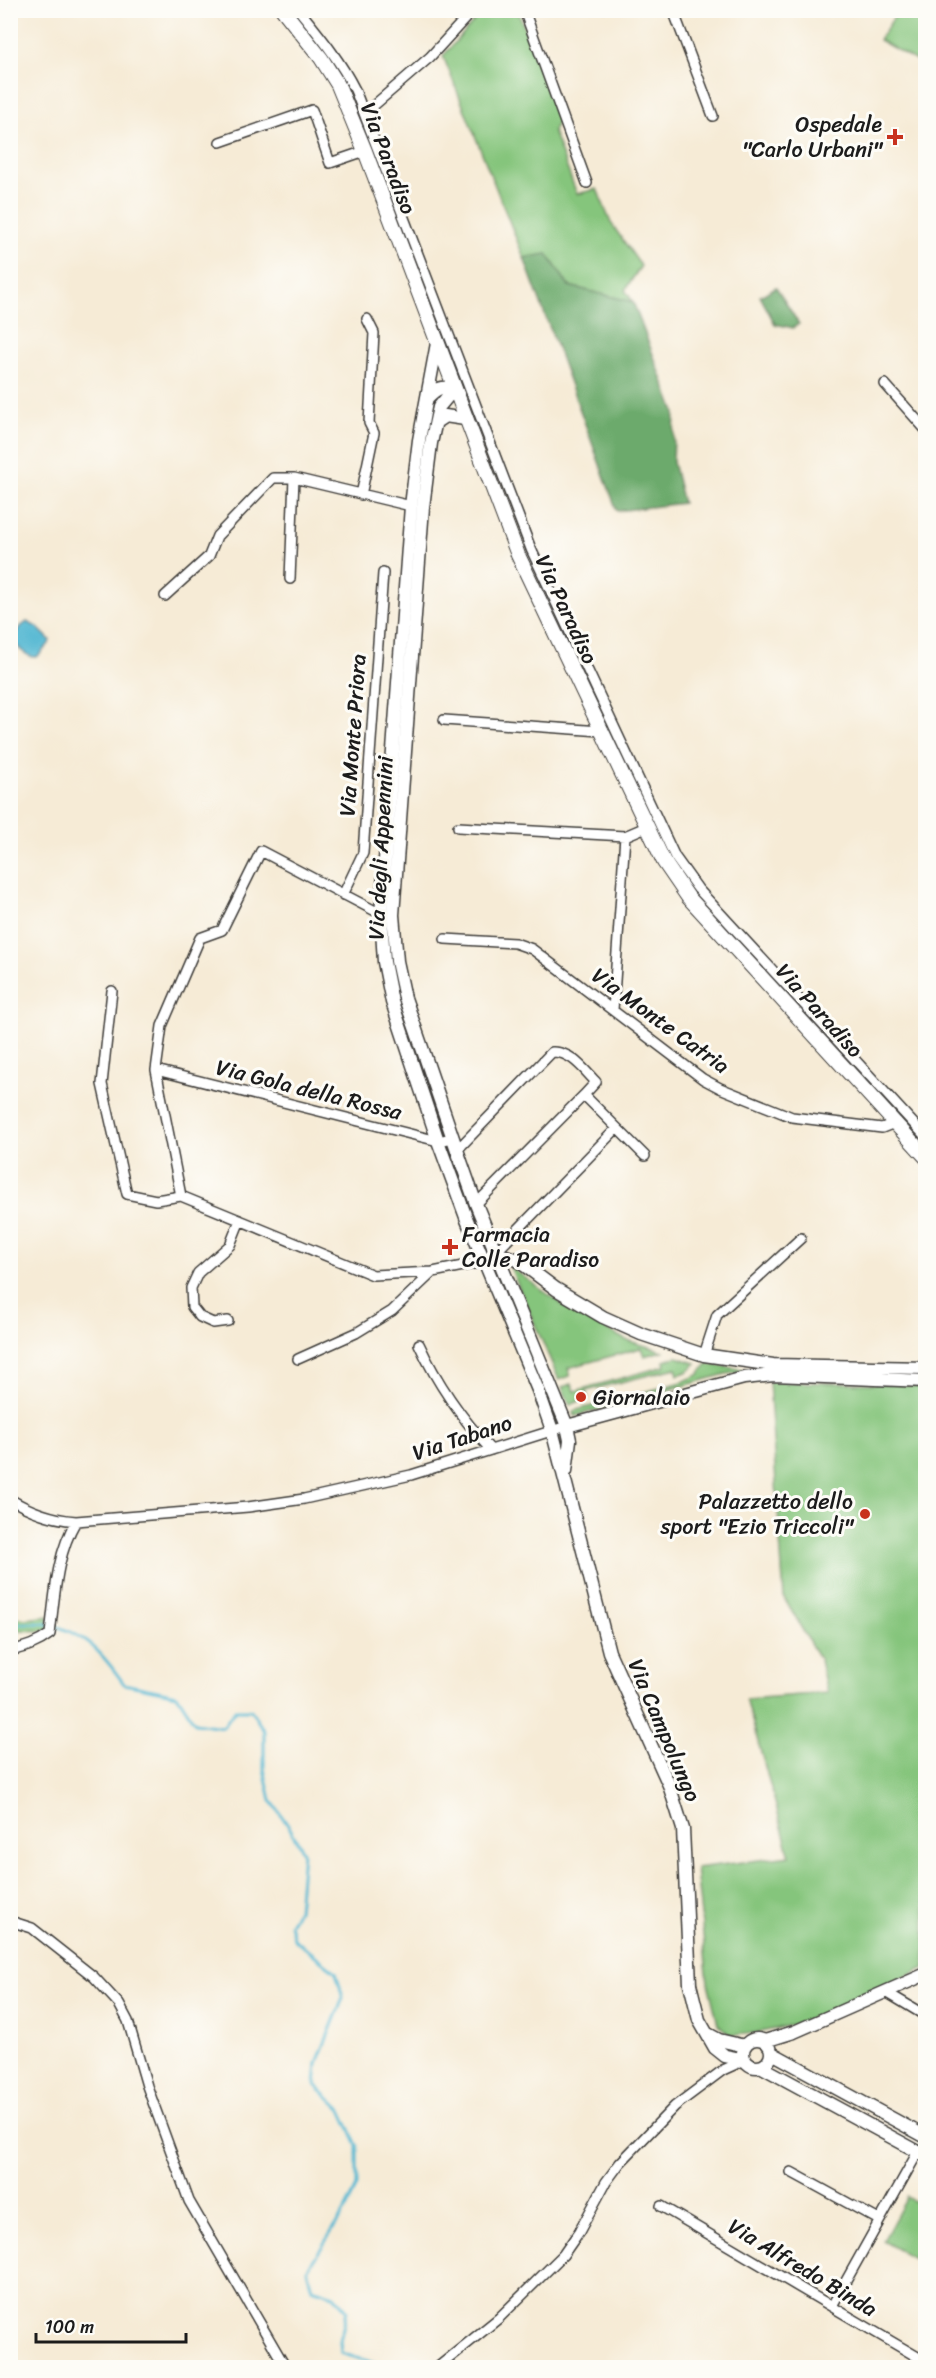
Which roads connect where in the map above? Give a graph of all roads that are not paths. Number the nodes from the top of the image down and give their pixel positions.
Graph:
1 (283, 10) edge
2 (299, 10) edge
3 (473, 10) edge
4 (524, 10) edge
5 (674, 10) edge
6 (365, 114) junction
7 (713, 116) dead end
8 (220, 142) dead end
9 (365, 151) junction
10 (587, 183) dead end
11 (367, 319) dead end
12 (437, 343) junction
13 (885, 384) dead end
14 (454, 389) junction
15 (428, 397) junction
16 (465, 419) junction
17 (436, 422) junction
18 (926, 430) edge
19 (294, 478) junction
20 (361, 495) junction
21 (411, 506) junction
22 (524, 552) junction
23 (383, 573) dead end
24 (290, 579) dead end
25 (165, 596) dead end
26 (444, 720) dead end
27 (601, 730) junction
28 (458, 827) dead end
29 (646, 827) junction
30 (625, 836) junction
31 (344, 895) junction
32 (387, 915) junction
33 (445, 939) dead end
34 (112, 991) dead end
35 (613, 1010) junction
36 (156, 1070) junction
37 (584, 1095) junction
38 (900, 1119) junction
39 (617, 1128) junction
40 (926, 1137) edge
41 (438, 1142) junction
42 (455, 1144) junction
43 (645, 1156) dead end
44 (926, 1157) edge
45 (181, 1196) junction
46 (476, 1204) junction
47 (240, 1220) junction
48 (801, 1238) dead end
49 (495, 1253) junction
50 (483, 1262) junction
51 (433, 1272) junction
52 (228, 1321) dead end
53 (419, 1344) dead end
54 (704, 1355) junction
55 (298, 1359) dead end
56 (926, 1368) edge
57 (926, 1381) edge
58 (567, 1426) junction
59 (552, 1430) junction
60 (491, 1450) junction
61 (566, 1480) junction
62 (10, 1499) edge
63 (76, 1521) junction
64 (10, 1651) edge
65 (10, 1921) edge
66 (926, 1974) edge
67 (886, 1992) junction
68 (926, 2016) edge
69 (708, 2034) junction
70 (765, 2040) junction
71 (745, 2046) junction
72 (772, 2053) junction
73 (745, 2060) junction
74 (762, 2067) junction
75 (926, 2137) edge
76 (922, 2154) edge
77 (791, 2172) dead end
78 (661, 2206) dead end
79 (879, 2220) junction
80 (831, 2306) junction
81 (926, 2362) edge
82 (286, 2367) edge
83 (437, 2367) edge

1 - 9 main road, Via Paradiso
2 - 6 street
3 - 6 street
4 - 10 street
5 - 7 street
6 - 22 street
8 - 9 street
9 - 12 main road, Via Paradiso
11 - 20 street
12 - 14 main road, Via Paradiso
12 - 15 street, Via degli Appennini
13 - 18 street
14 - 15 street
14 - 16 main road, Via Paradiso
14 - 17 street, Via degli Appennini
15 - 21 street, Via degli Appennini
16 - 17 street
16 - 22 main road, Via Paradiso
17 - 32 street, Via degli Appennini
19 - 20 street
19 - 24 street
19 - 25 street
20 - 21 street
21 - 32 street, Via degli Appennini
22 - 27 main road, Via Paradiso
22 - 38 street
23 - 31 street, Via Monte Priora
26 - 27 street
27 - 29 main road, Via Paradiso
28 - 30 street
29 - 30 street
29 - 38 main road, Via Paradiso
30 - 35 street
31 - 32 street
31 - 36 street
32 - 41 street, Via degli Appennini
32 - 42 street, Via degli Appennini
33 - 35 street, Via Monte Catria
34 - 45 street
35 - 38 street, Via Monte Catria
36 - 41 street, Via Gola della Rossa
36 - 45 street
37 - 39 street
37 - 42 street
37 - 46 street
38 - 40 street
38 - 44 main road, Via Paradiso
39 - 43 street
39 - 49 street
41 - 42 street, Via Gola della Rossa
41 - 50 street, Via degli Appennini
42 - 46 street, Via degli Appennini
45 - 47 street
46 - 49 street, Via degli Appennini
47 - 51 street
47 - 52 street
48 - 54 street
49 - 50 street
49 - 54 street
49 - 58 street, Via degli Appennini
50 - 51 street
50 - 59 street, Via degli Appennini
51 - 55 street
53 - 60 street
54 - 56 street
57 - 58 street, Via Tabano
58 - 59 street, Via Tabano
58 - 61 street, Via Campolungo
59 - 60 street, Via Tabano
59 - 61 street, Via Campolungo
60 - 63 street, Via Tabano
61 - 69 street, Via Campolungo
62 - 63 street, Via Tabano
63 - 64 street
65 - 82 street
66 - 67 street
67 - 68 street
67 - 70 street
69 - 71 street
69 - 73 street, Via Campolungo
70 - 71 street
70 - 72 street
71 - 73 street
72 - 74 street
72 - 75 street
73 - 74 street
73 - 83 street
74 - 76 street
76 - 79 street
77 - 79 street
78 - 80 street, Via Alfredo Binda
79 - 80 street
80 - 81 street, Via Alfredo Binda

